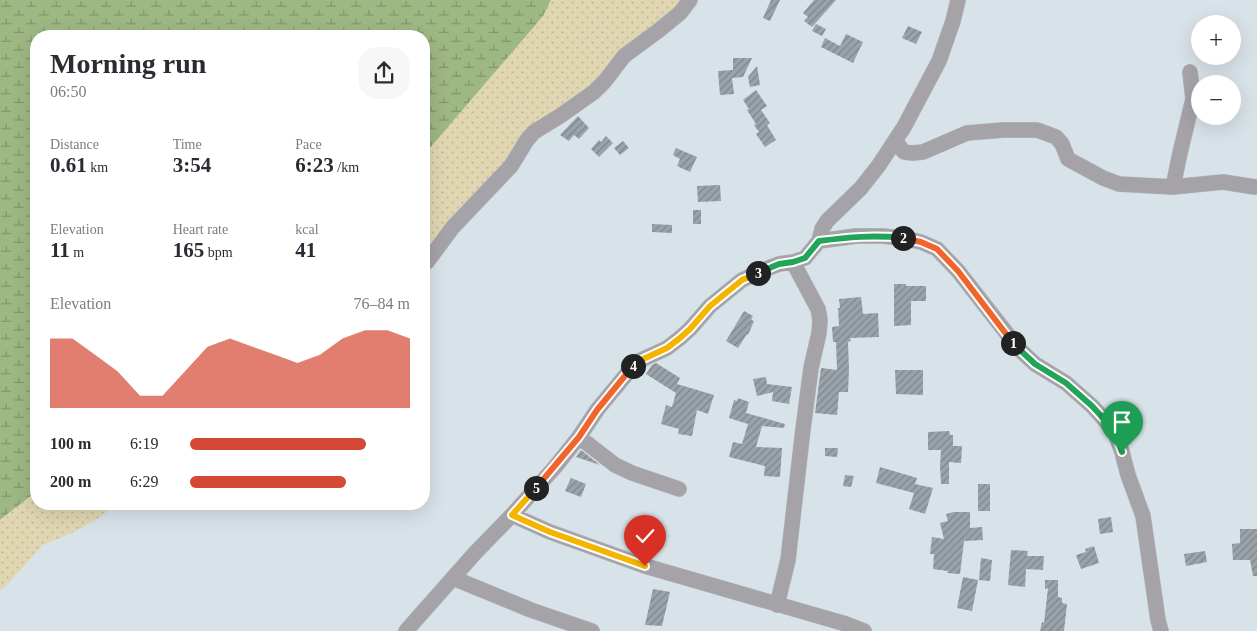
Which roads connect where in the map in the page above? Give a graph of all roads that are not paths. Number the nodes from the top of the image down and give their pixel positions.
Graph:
1 (690, 0) edge
2 (958, 0) edge
3 (1190, 72) dead end
4 (895, 141) junction
5 (1173, 187) junction
6 (1255, 187) dead end
7 (819, 241) junction
8 (430, 258) edge
9 (793, 262) junction
10 (579, 437) junction
11 (679, 489) dead end
12 (512, 515) junction
13 (453, 578) junction
14 (777, 604) junction
15 (406, 631) edge
16 (592, 631) edge
17 (864, 631) edge
18 (1160, 631) edge

1 - 8 street
2 - 4 street
3 - 5 street
4 - 5 street
4 - 7 street
5 - 6 street
7 - 9 street
7 - 18 street
9 - 10 street
9 - 14 street
10 - 11 street
10 - 12 street
12 - 13 street
12 - 14 street
13 - 15 street
13 - 16 street
14 - 17 street

